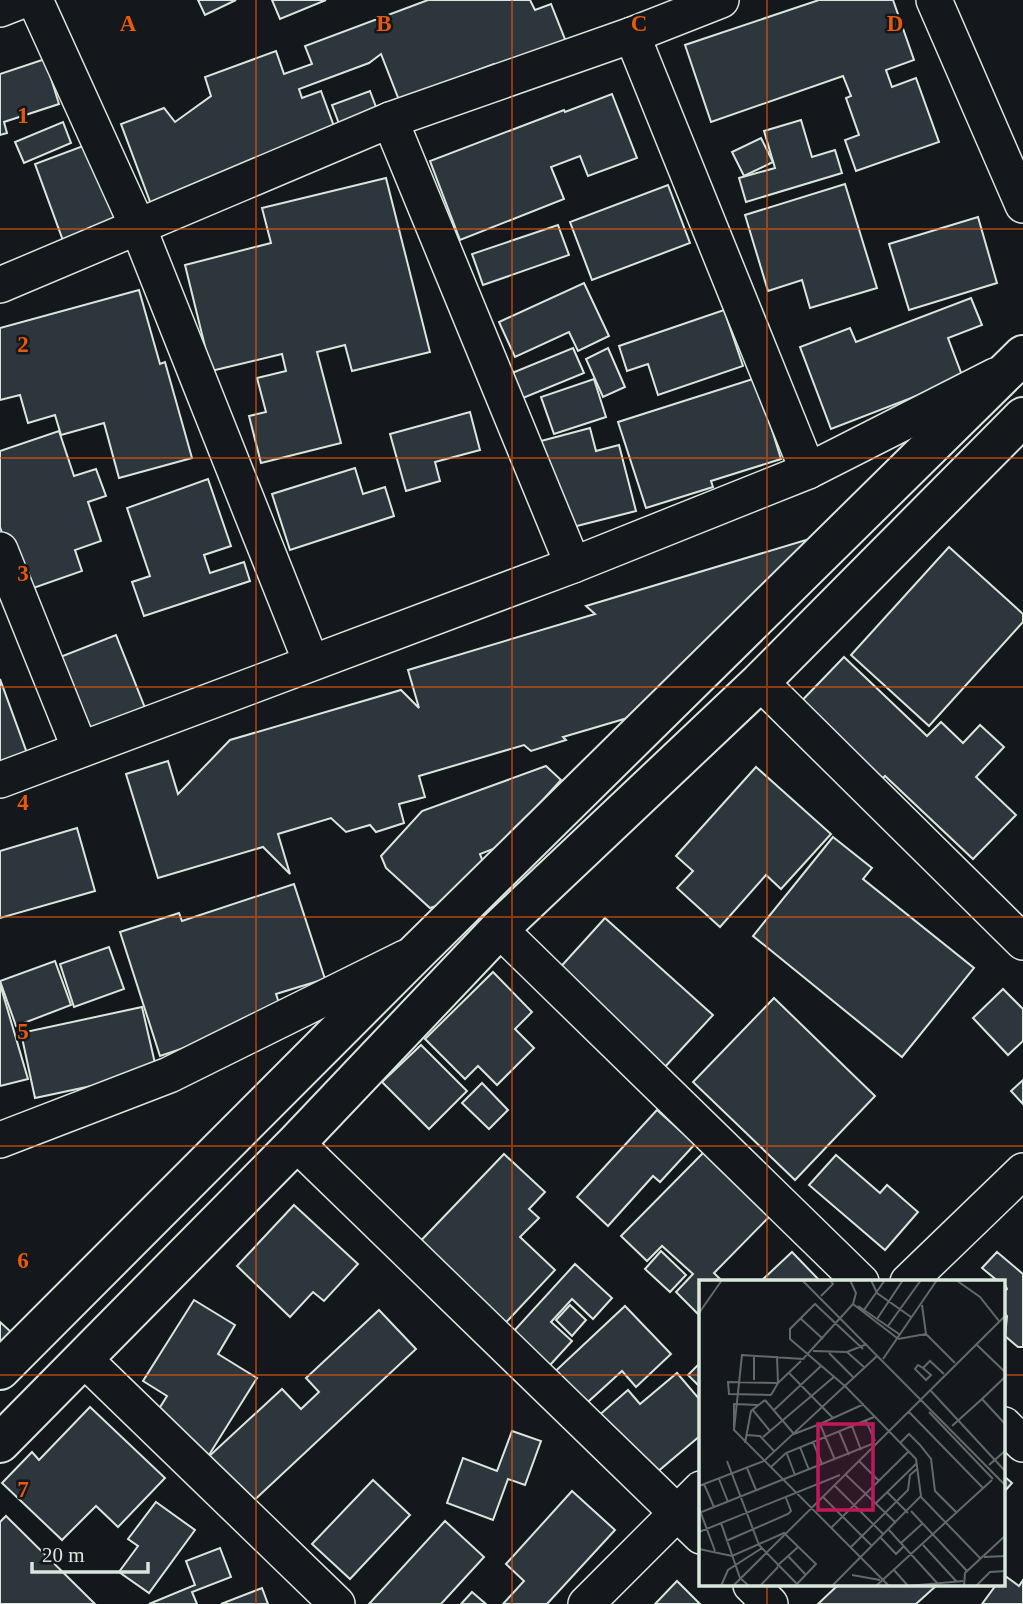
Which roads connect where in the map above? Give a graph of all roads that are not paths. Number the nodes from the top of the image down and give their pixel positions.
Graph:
1 (23, 0) edge
2 (35, 0) edge
3 (721, 0) edge
4 (934, 0) edge
5 (0, 9) edge
6 (632, 35) junction
7 (390, 120) junction
8 (1023, 205) edge
9 (138, 228) junction
10 (0, 285) edge
11 (1016, 361) edge
12 (1023, 417) edge
13 (808, 471) junction
14 (0, 550) edge
15 (573, 565) junction
16 (311, 662) junction
17 (760, 682) junction
18 (80, 749) junction
19 (0, 780) edge
20 (499, 929) junction
21 (1023, 942) edge
22 (417, 952) junction
23 (0, 1140) edge
24 (296, 1143) junction
25 (1023, 1171) edge
26 (859, 1280) edge
27 (910, 1280) edge
28 (84, 1359) junction
29 (0, 1370) edge
30 (1006, 1427) edge
31 (0, 1443) edge
32 (1023, 1444) edge
33 (693, 1513) edge
34 (752, 1586) edge
35 (337, 1604) edge
36 (586, 1604) edge
37 (770, 1604) edge

1 - 5 street
2 - 9 street
3 - 6 street
4 - 8 street
6 - 7 street
6 - 13 street
7 - 9 street
7 - 15 street
9 - 10 street
9 - 16 street
11 - 13 street
11 - 22 main road
12 - 17 main road
13 - 15 street
14 - 18 street
15 - 16 street
16 - 18 street
17 - 20 main road
17 - 21 street
18 - 19 street
20 - 24 main road
20 - 26 street
22 - 23 street
22 - 29 main road
24 - 28 main road
24 - 33 street
25 - 27 street
28 - 31 main road
28 - 35 street
30 - 32 street
33 - 36 street
34 - 37 street

